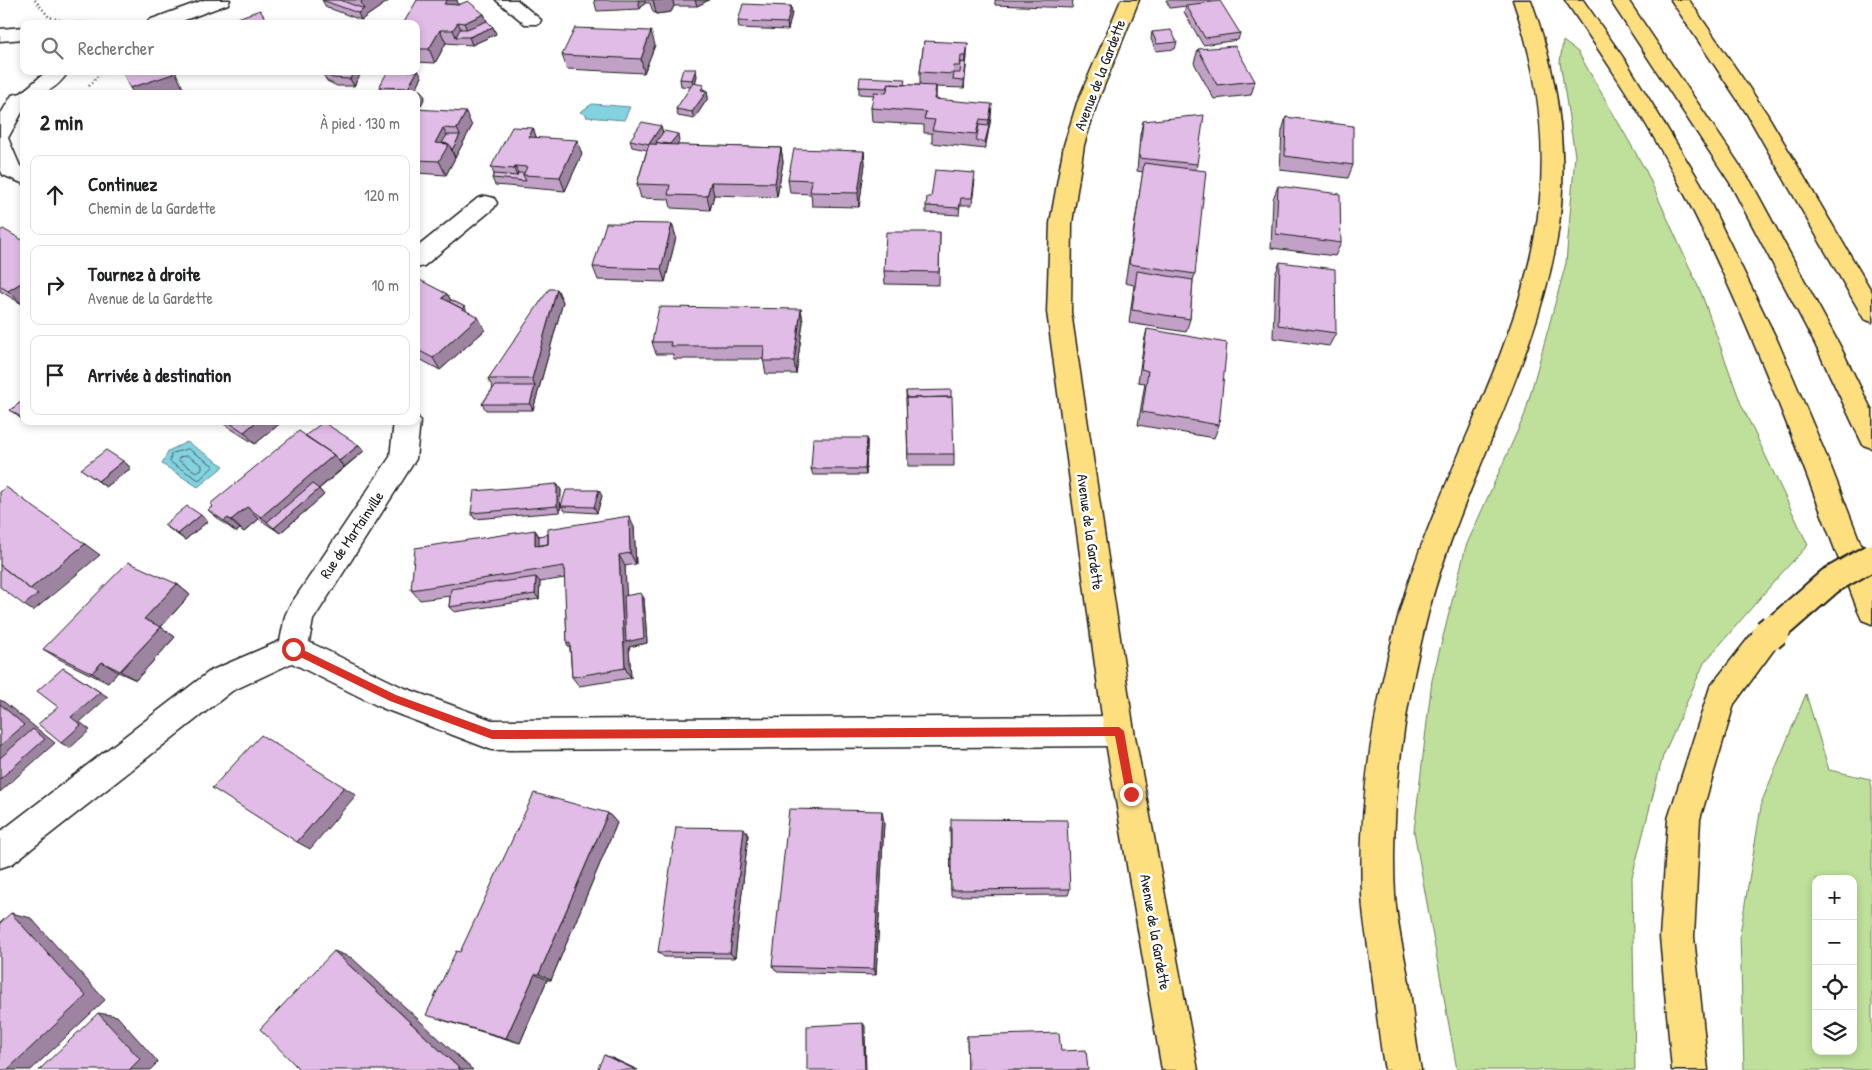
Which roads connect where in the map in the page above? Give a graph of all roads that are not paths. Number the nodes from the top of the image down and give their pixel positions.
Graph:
1 (221, 0) edge
2 (505, 0) edge
3 (1130, 0) edge
4 (1522, 0) edge
5 (1574, 0) edge
6 (1619, 0) edge
7 (1680, 0) edge
8 (182, 13) junction
9 (0, 18) edge
10 (153, 20) edge
11 (165, 20) edge
12 (532, 20) dead end
13 (13, 34) edge
14 (55, 75) edge
15 (34, 90) edge
16 (18, 99) edge
17 (0, 134) edge
18 (0, 143) edge
19 (20, 175) edge
20 (486, 203) dead end
21 (420, 257) edge
22 (1872, 313) edge
23 (407, 425) edge
24 (1872, 438) edge
25 (1872, 557) edge
26 (1872, 611) edge
27 (293, 649) junction
28 (1119, 731) junction
29 (0, 852) edge
30 (1180, 1070) edge
31 (1403, 1070) edge
32 (1690, 1070) edge

1 - 8 street
2 - 12 street
3 - 28 main road, Avenue de la Gardette
4 - 31 main road
5 - 26 main road
6 - 24 main road
7 - 22 main road
8 - 10 street
8 - 11 street
9 - 13 street
14 - 15 street
16 - 17 street
18 - 19 street
20 - 21 street
23 - 27 street, Rue de Martainville
25 - 32 main road, bridge
27 - 28 street
27 - 29 street
28 - 30 main road, Avenue de la Gardette

